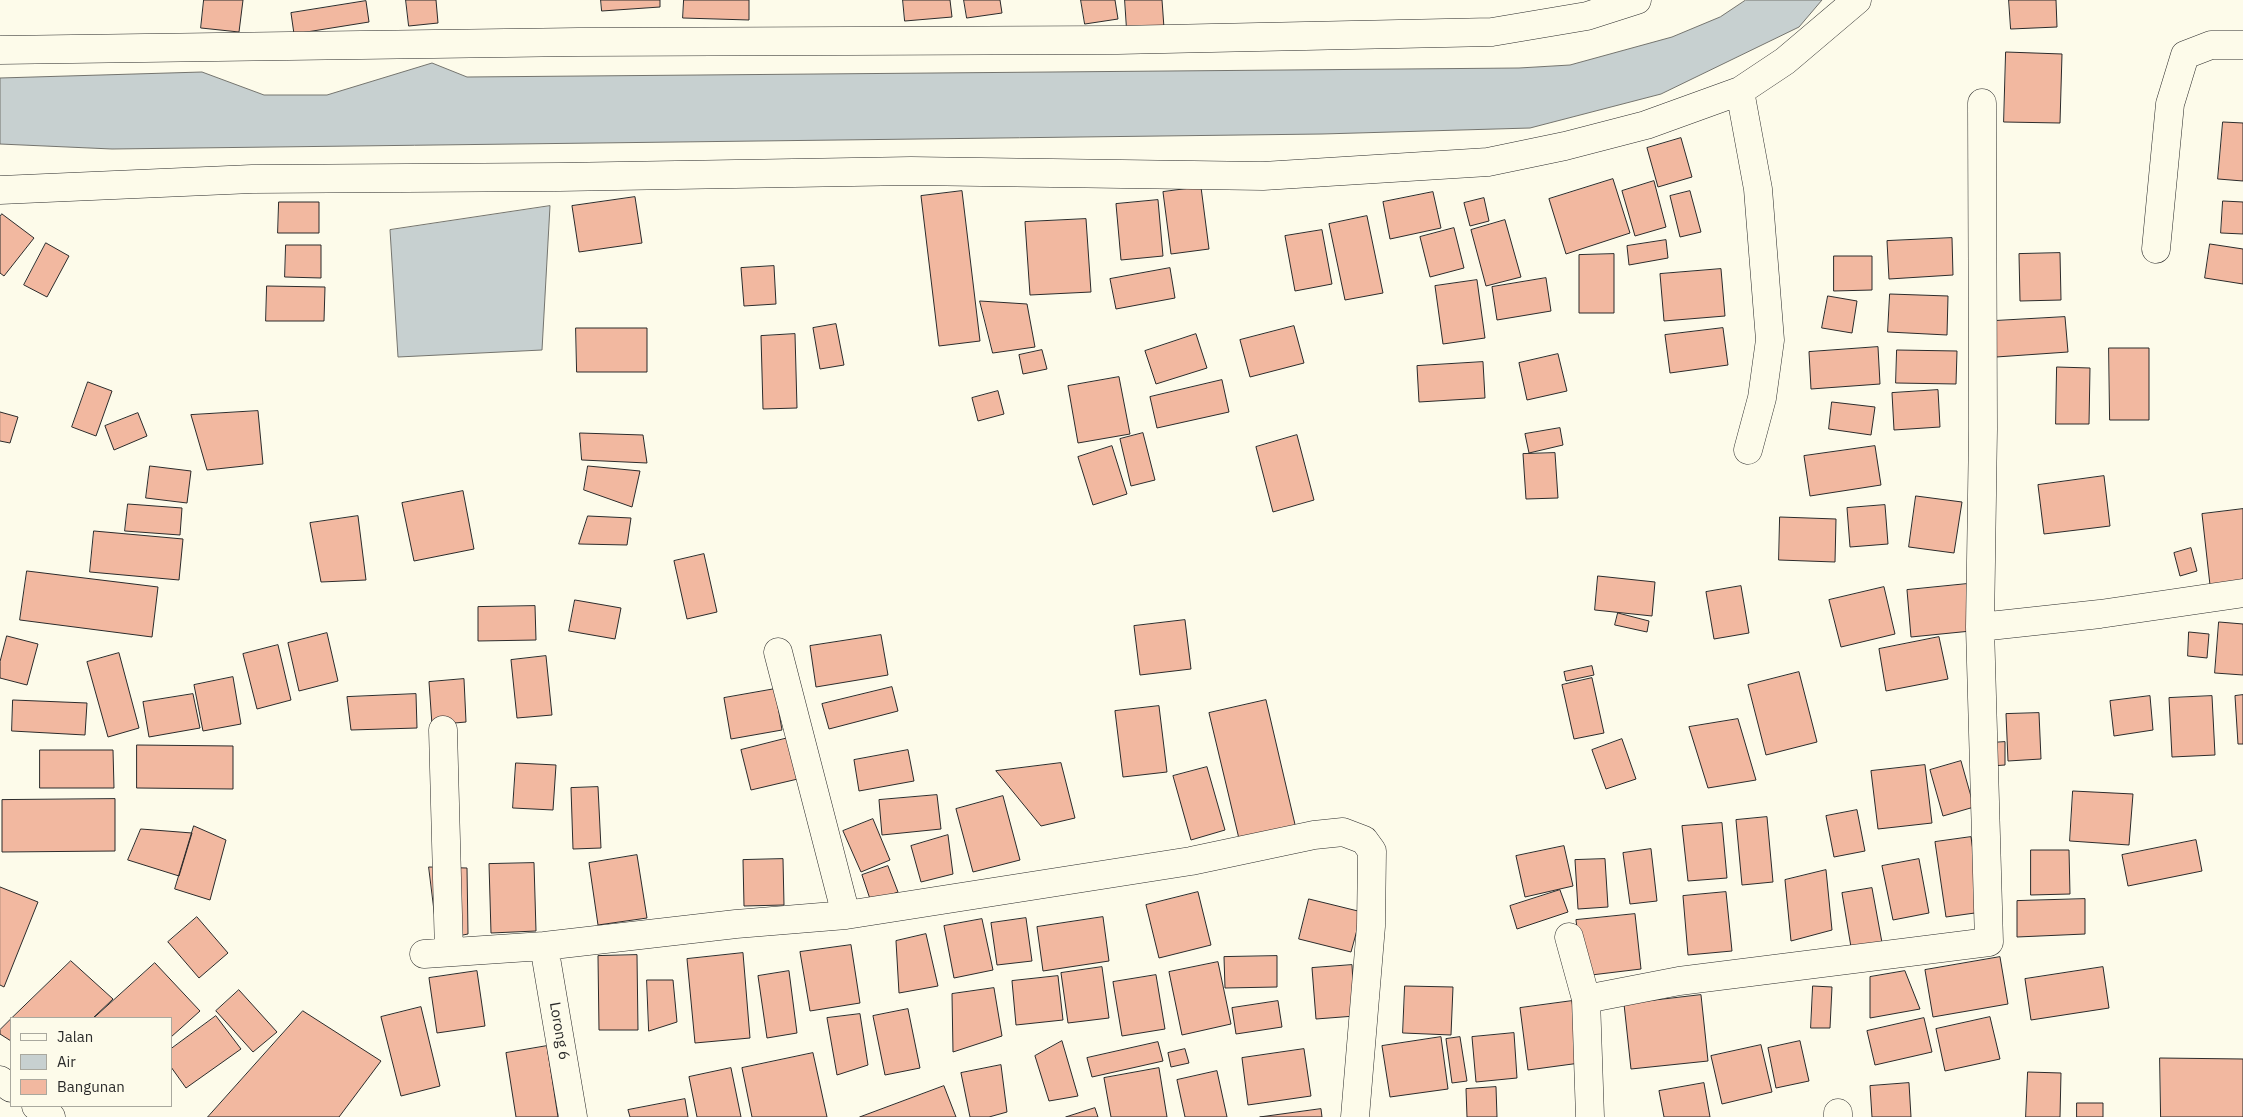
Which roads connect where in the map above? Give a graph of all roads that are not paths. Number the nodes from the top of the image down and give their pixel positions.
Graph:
1 (1637, 0) edge
2 (1857, 0) edge
3 (2243, 45) edge
4 (0, 50) edge
5 (1740, 90) junction
6 (1982, 103) dead end
7 (0, 190) edge
8 (2156, 249) dead end
9 (1748, 450) dead end
10 (2243, 593) edge
11 (1980, 627) junction
12 (778, 652) dead end
13 (443, 730) dead end
14 (846, 915) junction
15 (1569, 937) dead end
16 (544, 946) junction
17 (1586, 999) junction
18 (37, 1107) edge
19 (51, 1117) edge
20 (573, 1117) edge
21 (1355, 1117) edge
22 (1590, 1117) edge

1 - 4 street
2 - 5 street
3 - 8 street
5 - 7 street
5 - 9 street
6 - 11 street
10 - 11 street
11 - 17 street
12 - 14 street
13 - 16 street
14 - 16 street
14 - 21 street
15 - 17 street
16 - 20 street, Lorong 6
17 - 22 street
18 - 19 street

